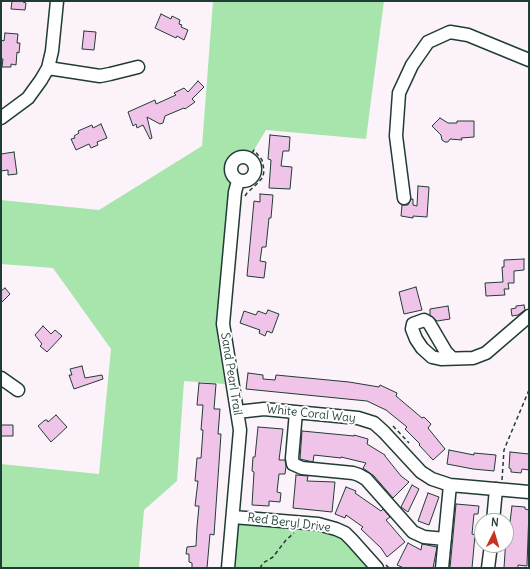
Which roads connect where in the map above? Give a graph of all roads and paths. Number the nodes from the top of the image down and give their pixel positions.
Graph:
1 (57, 1) edge
2 (529, 60) edge
3 (138, 67) dead end
4 (48, 68) junction
5 (1, 118) edge
6 (249, 158) junction
7 (238, 181) junction
8 (244, 198) dead end
9 (404, 198) dead end
10 (529, 316) edge
11 (452, 358) dead end
12 (1, 378) edge
13 (18, 390) dead end
14 (529, 390) edge
15 (237, 412) junction
16 (296, 412) junction
17 (450, 485) junction
18 (498, 489) junction
19 (529, 492) edge
20 (494, 513) edge
21 (233, 516) junction
22 (295, 532) dead end
23 (445, 539) junction
24 (490, 553) edge
25 (228, 568) edge
26 (260, 568) edge
27 (377, 568) edge
28 (442, 568) edge
29 (488, 568) edge

1 - 4 street
2 - 9 street
3 - 4 street
4 - 5 street
6 - 7 street
6 - 7 street
6 - 8 path
7 - 15 street, Sand Pearl Trail
10 - 11 street
12 - 13 street
14 - 18 path
15 - 16 street, White Coral Way
15 - 21 street, Sand Pearl Trail
16 - 17 street, White Coral Way
16 - 23 street
17 - 18 street, White Coral Way
17 - 23 street
18 - 19 street, White Coral Way
18 - 20 street
21 - 25 street, Sand Pearl Trail
21 - 27 street, Red Beryl Drive
22 - 26 path
23 - 28 street
24 - 29 street

